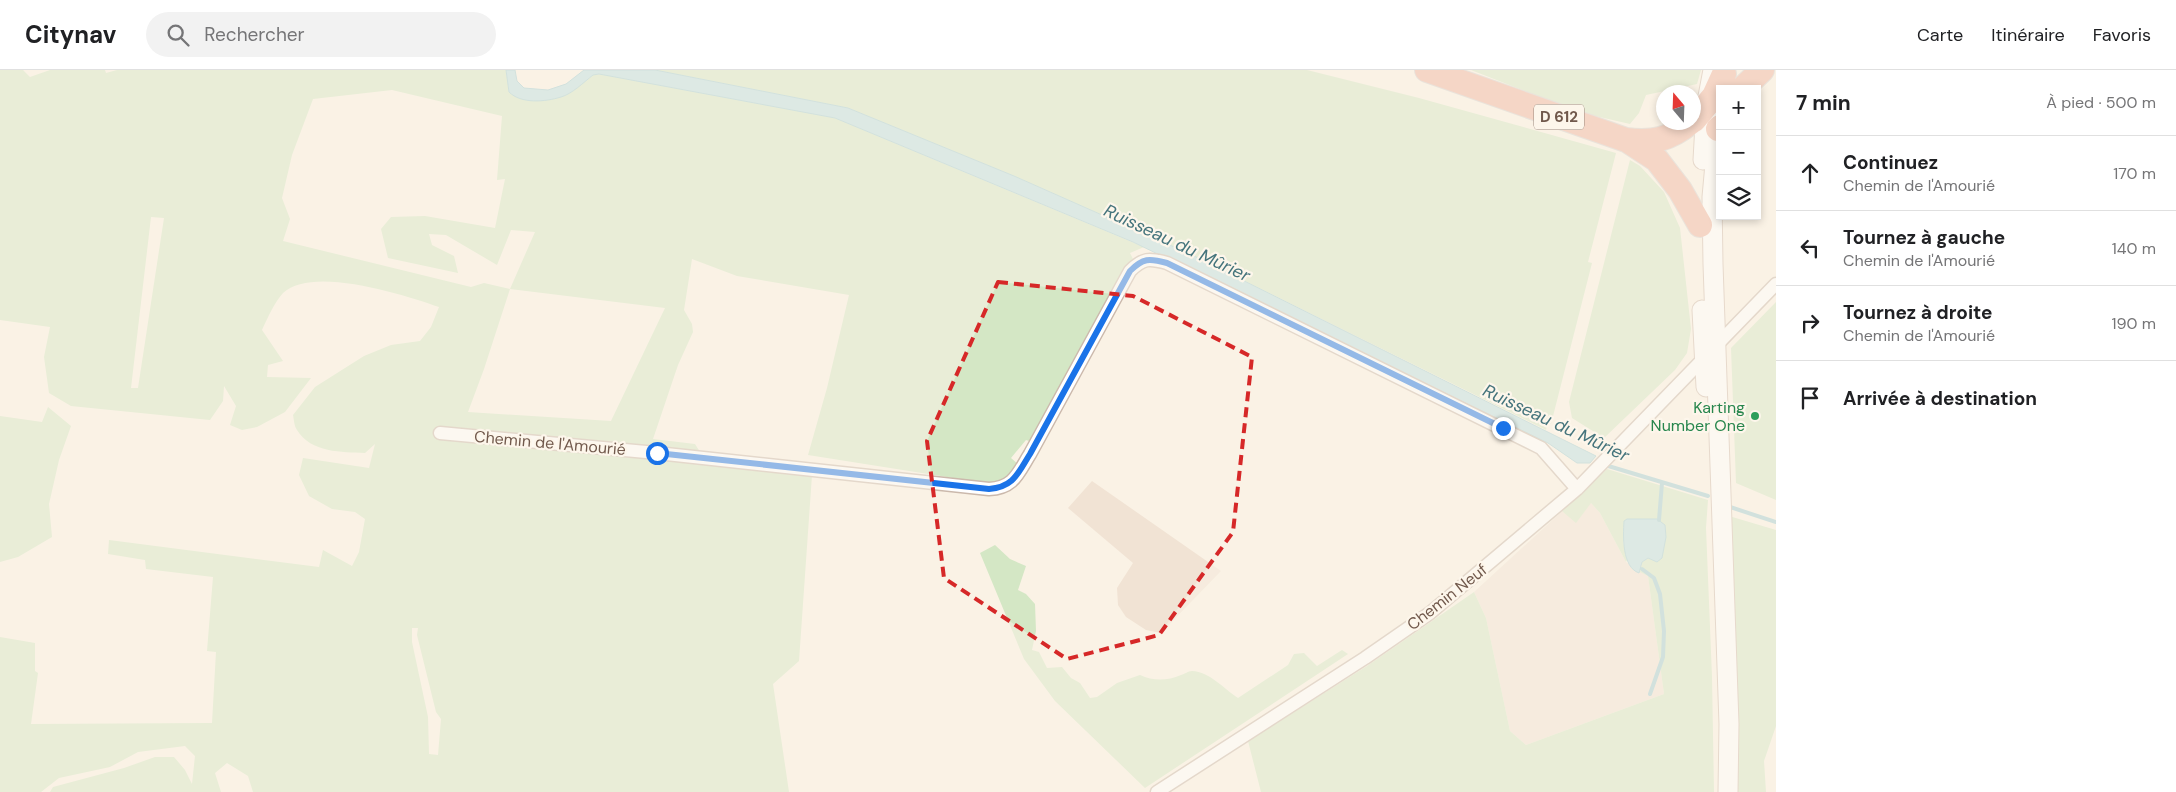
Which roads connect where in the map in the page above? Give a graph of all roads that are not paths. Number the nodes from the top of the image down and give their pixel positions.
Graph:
1 (1427, 70) edge
2 (1762, 70) edge
3 (1725, 78) edge
4 (1708, 119) edge
5 (1626, 140) junction
6 (1700, 225) junction
7 (1776, 284) edge
8 (1717, 346) junction
9 (1704, 360) junction
10 (440, 433) dead end
11 (1577, 489) junction
12 (1724, 608) junction
13 (1157, 792) edge
14 (1728, 792) edge

1 - 5 highway, D 612
2 - 3 highway, D 612
3 - 4 highway, D 612
4 - 5 highway, D 612
4 - 6 main road
4 - 8 main road
5 - 6 highway, D 612
6 - 9 main road
7 - 8 street, Chemin Neuf
8 - 9 street, Chemin Neuf
8 - 12 main road
9 - 11 street, Chemin Neuf
9 - 12 main road
10 - 11 street, Chemin de l'Amourié
11 - 13 street, Chemin Neuf
12 - 14 main road

